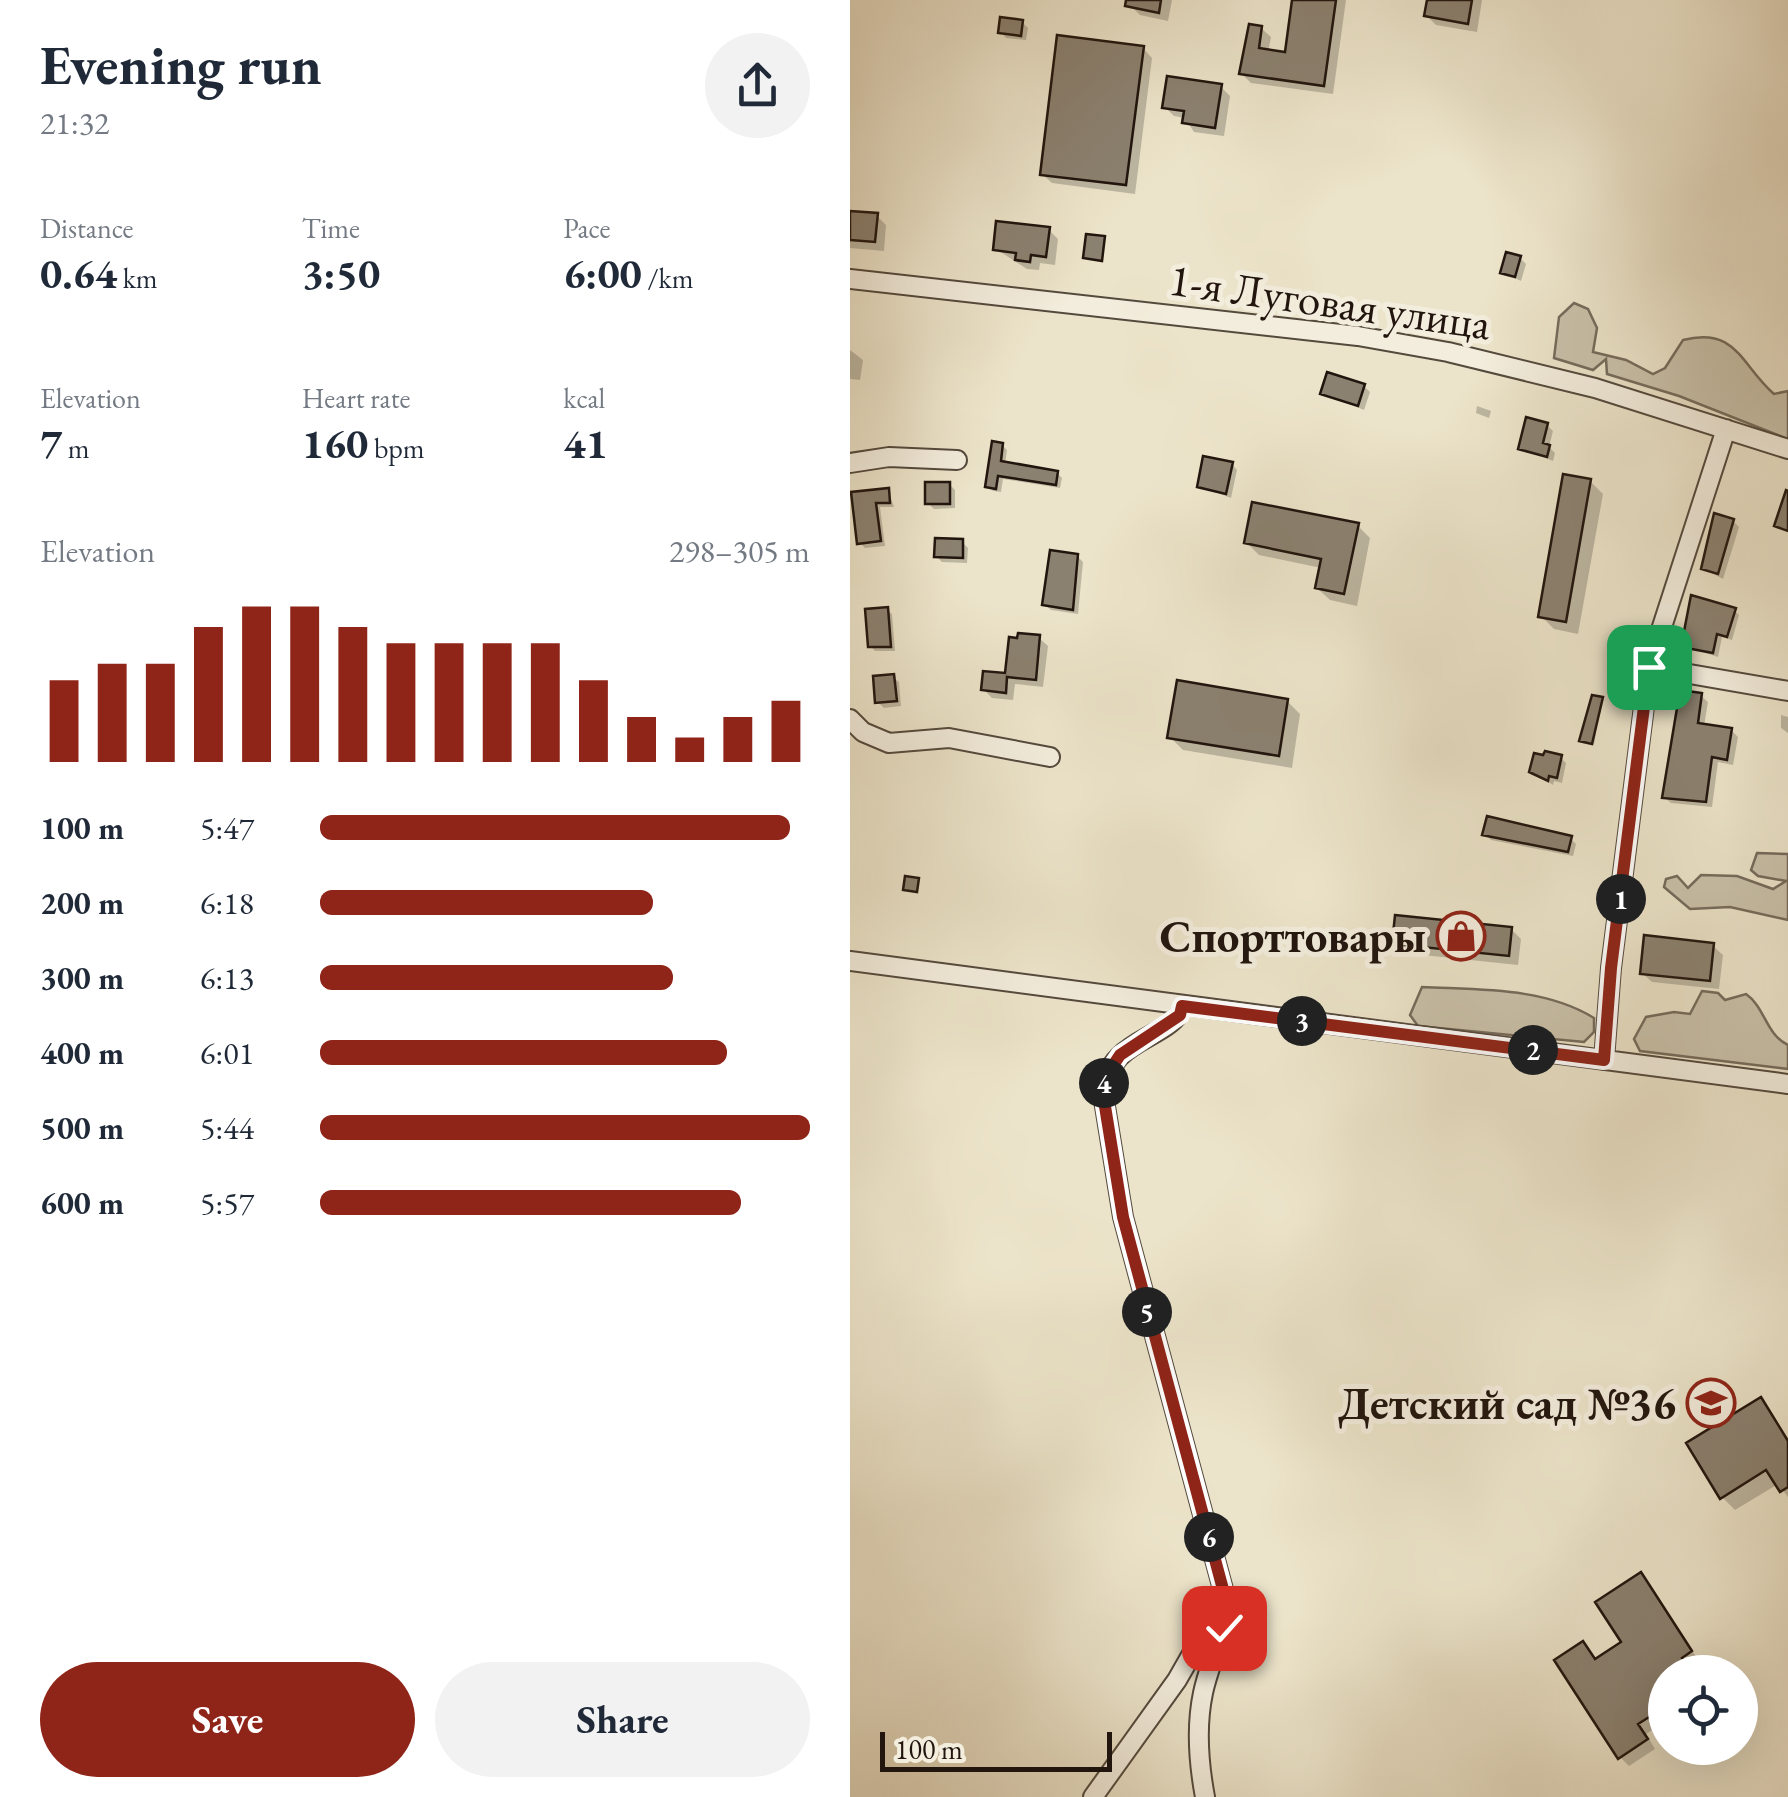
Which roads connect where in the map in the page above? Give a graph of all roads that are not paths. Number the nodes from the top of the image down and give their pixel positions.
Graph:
1 (850, 279) edge
2 (1726, 429) junction
3 (1788, 449) edge
4 (957, 460) dead end
5 (850, 464) edge
6 (1649, 667) junction
7 (1788, 692) edge
8 (850, 719) edge
9 (1050, 757) dead end
10 (850, 962) edge
11 (1182, 1006) junction
12 (1604, 1060) junction
13 (1788, 1084) edge
14 (1224, 1593) junction
15 (1092, 1797) edge
16 (1205, 1797) edge

1 - 2 street, 1-я Луговая улица
2 - 3 street, 1-я Луговая улица
2 - 6 street
4 - 5 street
6 - 7 street
6 - 12 street
8 - 9 street
10 - 11 street
11 - 12 street
11 - 14 street
12 - 13 street
14 - 15 street
14 - 16 street

